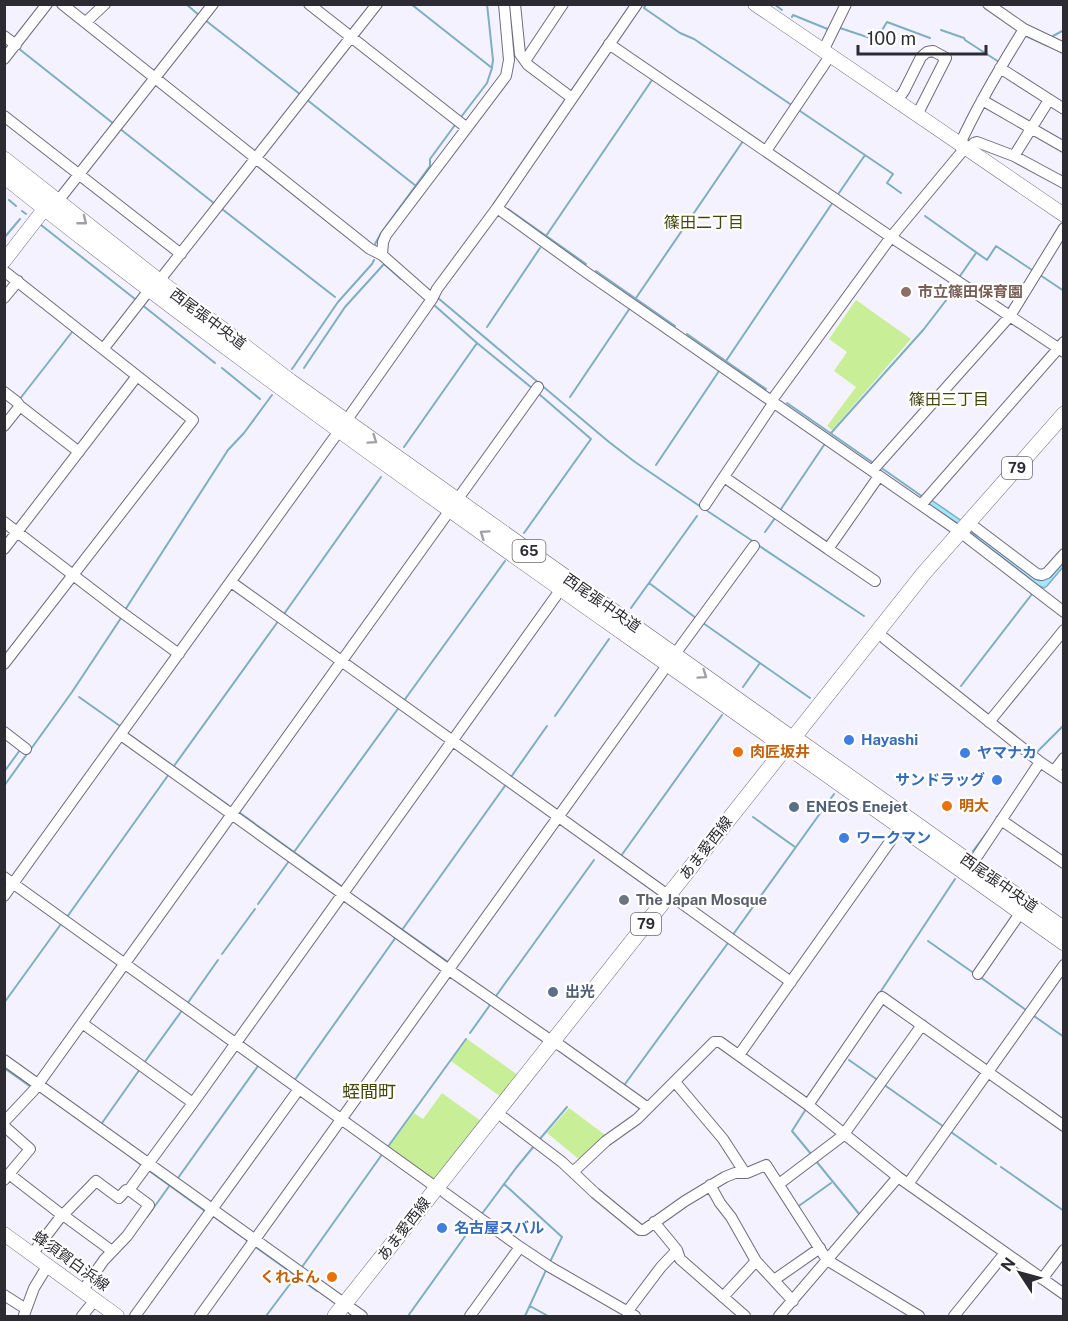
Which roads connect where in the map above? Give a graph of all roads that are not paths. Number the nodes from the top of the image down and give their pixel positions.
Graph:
1 (47, 4) edge
2 (62, 4) edge
3 (105, 4) edge
4 (213, 4) edge
5 (309, 4) edge
6 (377, 4) edge
7 (504, 4) edge
8 (515, 4) edge
9 (563, 4) edge
10 (637, 4) edge
11 (755, 4) edge
12 (846, 4) edge
13 (988, 4) edge
14 (86, 22) junction
15 (1024, 29) junction
16 (4, 36) edge
17 (351, 38) junction
18 (609, 44) junction
19 (16, 45) junction
20 (1064, 48) edge
21 (827, 53) junction
22 (4, 59) edge
23 (525, 61) junction
24 (1000, 68) junction
25 (154, 78) junction
26 (572, 98) junction
27 (982, 100) junction
28 (1050, 100) junction
29 (897, 101) junction
30 (1063, 107) edge
31 (917, 115) junction
32 (4, 116) edge
33 (467, 128) junction
34 (1031, 129) junction
35 (964, 147) junction
36 (1064, 147) edge
37 (766, 151) junction
38 (1014, 156) junction
39 (4, 159) edge
40 (255, 159) junction
41 (79, 174) junction
42 (4, 176) edge
43 (1064, 183) edge
44 (52, 203) junction
45 (496, 208) junction
46 (1064, 215) edge
47 (1064, 228) edge
48 (891, 237) junction
49 (181, 254) junction
50 (382, 255) junction
51 (4, 261) edge
52 (4, 271) edge
53 (18, 281) junction
54 (155, 285) junction
55 (4, 298) edge
56 (432, 299) junction
57 (1010, 316) junction
58 (104, 348) junction
59 (1062, 348) edge
60 (137, 376) junction
61 (538, 387) dead end
62 (4, 392) edge
63 (773, 401) junction
64 (20, 406) junction
65 (1064, 414) edge
66 (4, 426) edge
67 (342, 426) junction
68 (1064, 430) edge
69 (79, 452) junction
70 (876, 473) junction
71 (724, 477) junction
72 (705, 504) dead end
73 (454, 505) junction
74 (921, 505) junction
75 (4, 522) edge
76 (969, 530) junction
77 (18, 532) junction
78 (754, 546) dead end
79 (4, 549) edge
80 (828, 549) junction
81 (1064, 554) edge
82 (73, 575) junction
83 (875, 581) dead end
84 (231, 582) junction
85 (561, 589) junction
86 (1064, 612) edge
87 (1064, 630) edge
88 (884, 638) junction
89 (179, 654) junction
90 (671, 659) junction
91 (342, 661) junction
92 (4, 664) edge
93 (989, 722) junction
94 (4, 732) edge
95 (121, 735) junction
96 (452, 741) junction
97 (794, 745) junction
98 (26, 749) dead end
99 (1064, 758) edge
100 (1040, 762) junction
101 (1059, 775) edge
102 (232, 814) junction
103 (559, 817) junction
104 (1002, 820) junction
105 (901, 826) junction
106 (1064, 863) edge
107 (972, 864) junction
108 (9, 880) edge
109 (343, 894) junction
110 (4, 896) edge
111 (673, 898) junction
112 (1021, 912) junction
113 (1064, 929) edge
114 (1064, 943) edge
115 (125, 963) junction
116 (1064, 965) edge
117 (449, 970) junction
118 (978, 974) dead end
119 (791, 982) junction
120 (82, 1023) junction
121 (922, 1025) junction
122 (235, 1043) junction
123 (557, 1044) junction
124 (739, 1055) junction
125 (4, 1060) edge
126 (988, 1072) junction
127 (675, 1082) junction
128 (38, 1084) junction
129 (299, 1089) junction
130 (193, 1103) junction
131 (808, 1105) junction
132 (648, 1108) junction
133 (504, 1118) junction
134 (342, 1120) junction
135 (4, 1124) edge
136 (1064, 1126) edge
137 (845, 1134) junction
138 (149, 1164) junction
139 (573, 1172) junction
140 (745, 1173) junction
141 (7, 1177) edge
142 (898, 1177) junction
143 (779, 1184) junction
144 (908, 1184) junction
145 (710, 1185) junction
146 (129, 1190) junction
147 (441, 1190) junction
148 (213, 1209) junction
149 (62, 1215) junction
150 (654, 1222) junction
151 (4, 1234) edge
152 (256, 1240) junction
153 (520, 1247) junction
154 (820, 1248) junction
155 (677, 1250) junction
156 (1064, 1250) edge
157 (112, 1251) junction
158 (33, 1253) junction
159 (1005, 1253) junction
160 (827, 1260) junction
161 (756, 1261) junction
162 (48, 1265) junction
163 (1042, 1279) junction
164 (774, 1280) junction
165 (83, 1290) junction
166 (1064, 1294) edge
167 (4, 1295) edge
168 (723, 1297) junction
169 (95, 1300) junction
170 (793, 1301) junction
171 (351, 1312) edge
172 (26, 1313) edge
173 (631, 1314) edge
174 (82, 1317) edge
175 (117, 1317) edge
176 (135, 1317) edge
177 (200, 1317) edge
178 (335, 1317) edge
179 (470, 1317) edge
180 (745, 1317) edge
181 (779, 1317) edge
182 (919, 1317) edge
183 (954, 1317) edge

1 - 19 street
2 - 14 street
3 - 14 street
4 - 25 street
5 - 17 street
6 - 17 street
7 - 33 street
8 - 23 street
9 - 23 street
10 - 18 street
11 - 21 street
12 - 21 street
13 - 15 street
14 - 25 street
15 - 20 street
15 - 24 street
16 - 19 street
17 - 33 street
17 - 40 street
18 - 26 street
18 - 37 street
19 - 22 street
21 - 29 street
21 - 37 street
23 - 26 street
24 - 27 street
24 - 28 street
25 - 40 street
25 - 41 street
26 - 45 street
27 - 34 street
27 - 35 street
28 - 30 street
28 - 34 street
29 - 31 street
29 - 31 street
31 - 35 street
32 - 41 street
33 - 50 street
34 - 36 street
34 - 38 street
35 - 38 street
35 - 46 street
35 - 48 street
37 - 48 street
38 - 43 street
39 - 44 main road, 西尾張中央道 / 65
40 - 49 street
40 - 50 street
41 - 44 street
41 - 49 street
42 - 44 main road, 西尾張中央道 / 65
44 - 51 street
44 - 54 main road, 西尾張中央道 / 65
45 - 56 street
45 - 63 street
47 - 57 street
48 - 57 street
48 - 63 street
49 - 54 street
50 - 56 street
52 - 53 street
53 - 55 street
53 - 58 street
54 - 58 street
54 - 67 main road, 西尾張中央道 / 65
56 - 67 street
57 - 59 street
57 - 70 street
58 - 60 street
59 - 74 street
60 - 69 street
60 - 82 street
61 - 73 street
62 - 64 street
63 - 70 street
63 - 71 street
64 - 66 street
64 - 69 street
65 - 76 main road, あま愛西線 / 79
67 - 73 main road, 西尾張中央道 / 65
67 - 84 street
68 - 76 main road, あま愛西線 / 79
69 - 77 street
70 - 74 street
70 - 80 street
71 - 72 street
71 - 80 street
85 -> 73 main road, 西尾張中央道 / 65
73 - 90 main road, 西尾張中央道 / 65
73 - 91 street
74 - 76 street
75 - 77 street
76 - 81 street
76 - 86 street
76 - 88 main road, あま愛西線 / 79
76 - 97 main road, あま愛西線 / 79
77 - 79 street
77 - 82 street
78 - 90 street
80 - 83 street
82 - 89 street
82 - 92 street
84 - 89 street
84 - 91 street
85 - 90 main road, 西尾張中央道 / 65
85 - 96 street
87 - 93 street
88 - 93 street
88 - 97 main road, あま愛西線 / 79
89 - 95 street
90 - 97 main road, 西尾張中央道 / 65
90 - 103 street
91 - 96 street
91 - 102 street
93 - 100 street
94 - 98 street
95 - 102 street
95 - 108 street
96 - 103 street
96 - 109 street
97 - 105 main road, 西尾張中央道 / 65
97 - 107 main road, 西尾張中央道 / 65
97 - 111 main road, あま愛西線 / 79
99 - 101 street
100 - 101 street
100 - 104 street
102 - 109 street
102 - 115 street
103 - 111 street
103 - 117 street
104 - 106 street
104 - 107 street
105 - 112 main road, 西尾張中央道 / 65
105 - 119 street
107 - 113 main road, 西尾張中央道 / 65
108 - 110 street
108 - 115 street
109 - 117 street
109 - 122 street
111 - 119 street
111 - 123 main road, あま愛西線 / 79
112 - 114 main road, 西尾張中央道 / 65
112 - 118 street
115 - 120 street
115 - 122 street
116 - 126 street
117 - 123 street
117 - 134 street
119 - 124 street
120 - 128 street
120 - 130 street
121 - 126 street
121 - 131 street
121 - 137 street
122 - 129 street
122 - 130 street
123 - 132 street
123 - 133 main road, あま愛西線 / 79
123 - 147 main road, あま愛西線 / 79
124 - 127 street
124 - 131 street
125 - 128 street
126 - 136 street
126 - 144 street
127 - 132 street
127 - 140 street
128 - 135 street
128 - 138 street
129 - 134 street
129 - 148 street
130 - 138 street
131 - 137 street
132 - 139 street
133 - 139 street
133 - 147 main road, あま愛西線 / 79
134 - 147 street
134 - 152 street
135 - 141 street
137 - 142 street
137 - 143 street
138 - 146 street
138 - 148 street
139 - 150 street
140 - 143 street
140 - 145 street
141 - 149 street
142 - 144 street
142 - 160 street
143 - 154 street
144 - 159 street
145 - 150 street
145 - 161 street
146 - 149 street
146 - 157 street
147 - 153 street
147 - 171 main road, あま愛西線 / 79
148 - 152 street
148 - 176 street
149 - 157 street
149 - 158 street
150 - 155 street
151 - 158 street, 蜂須賀白浜線
152 - 171 street
152 - 177 street
153 - 173 street
153 - 179 street
154 - 160 street
154 - 164 street
155 - 168 street
155 - 173 street
156 - 163 street
157 - 165 street
158 - 162 street, 蜂須賀白浜線
159 - 163 street
159 - 183 street
160 - 170 street
160 - 182 street
161 - 164 street
161 - 168 street
162 - 165 street, 蜂須賀白浜線
162 - 172 street
163 - 166 street
164 - 170 street
165 - 169 street, 蜂須賀白浜線
167 - 172 street
168 - 180 street
169 - 174 street
169 - 175 street, 蜂須賀白浜線
170 - 181 street
171 - 178 main road, あま愛西線 / 79

